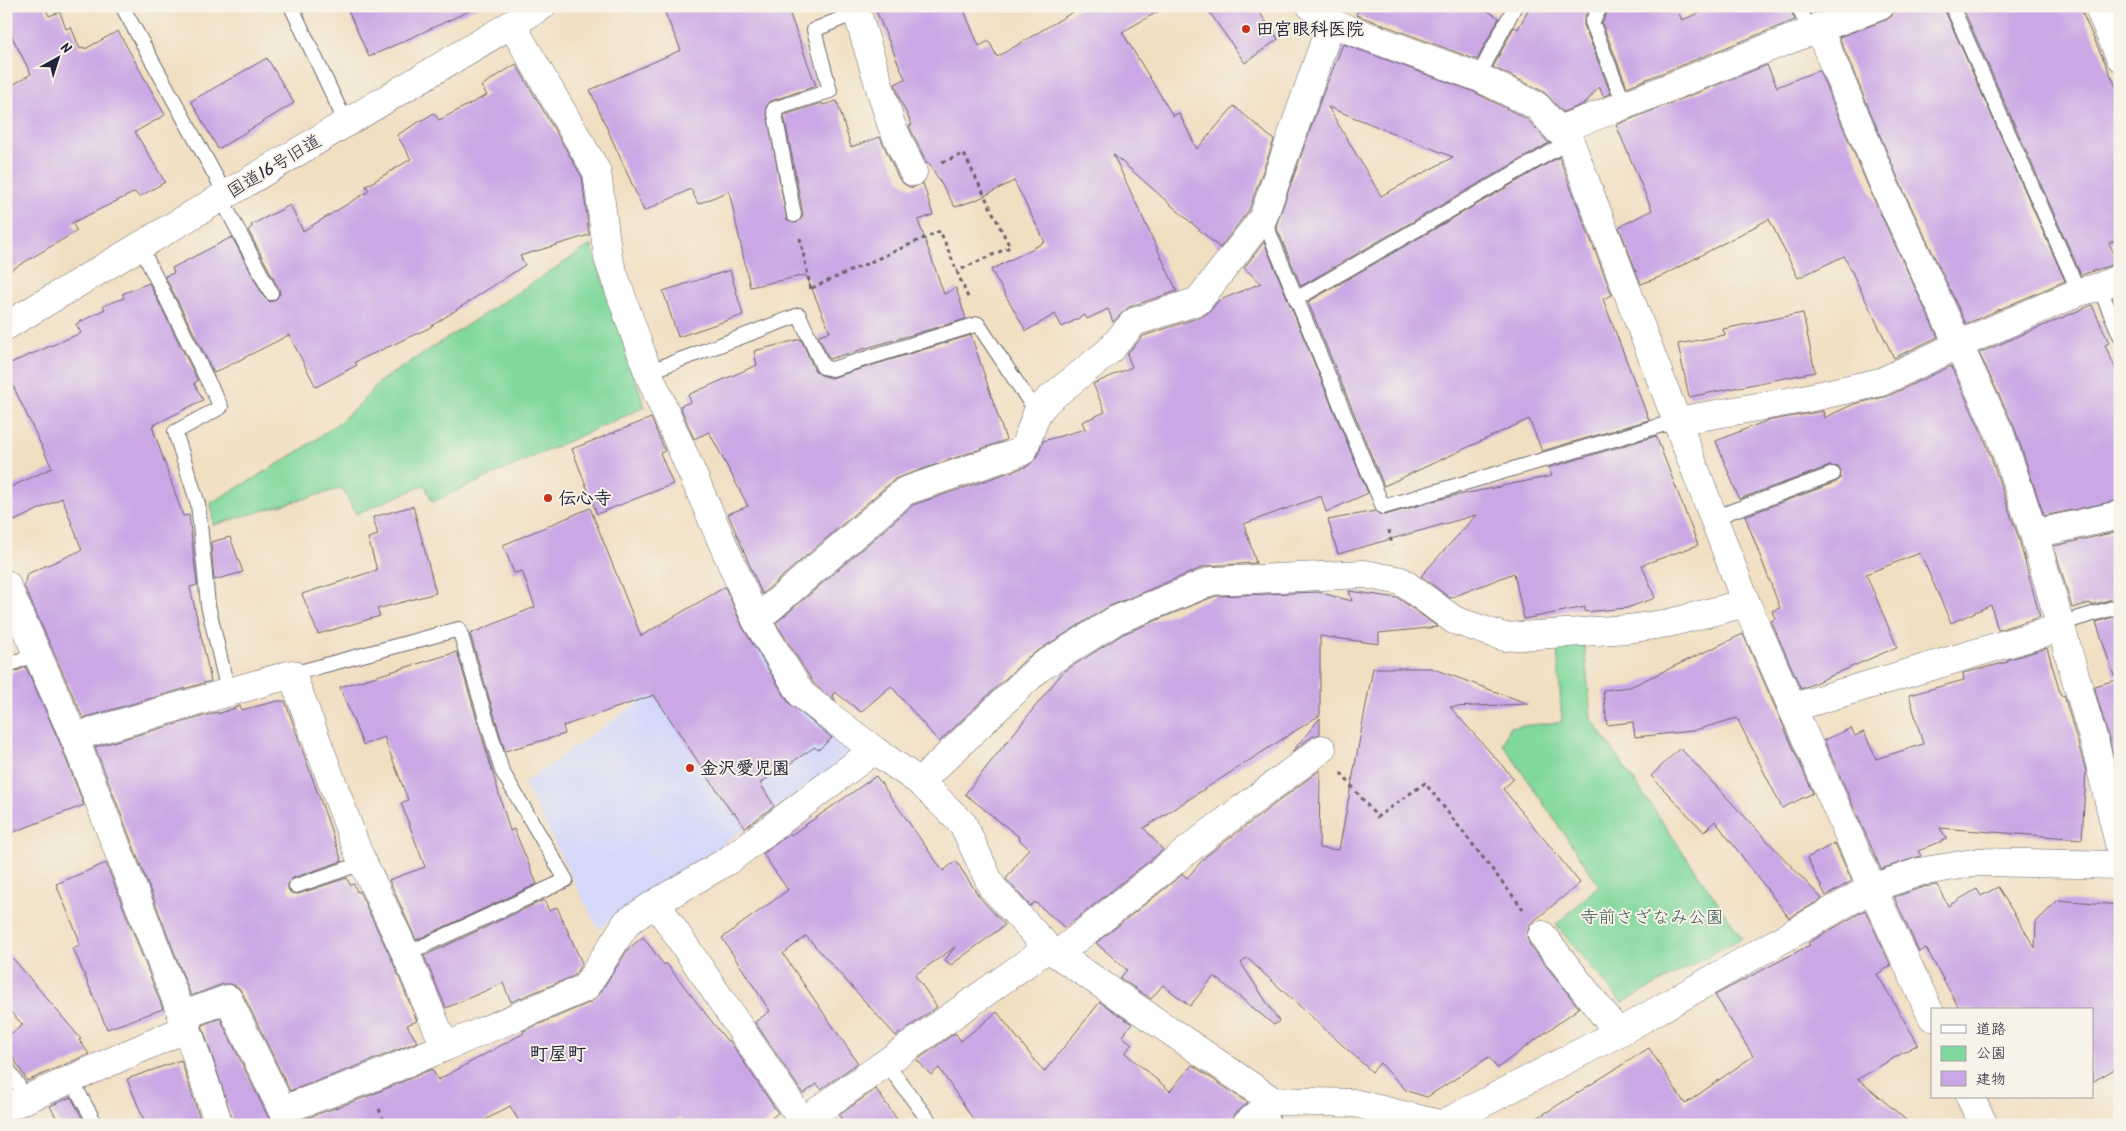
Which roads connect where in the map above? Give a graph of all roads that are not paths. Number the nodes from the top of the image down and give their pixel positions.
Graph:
1 (122, 6) edge
2 (291, 6) edge
3 (542, 6) edge
4 (1514, 6) edge
5 (1601, 6) edge
6 (1880, 6) edge
7 (1952, 6) edge
8 (856, 9) edge
9 (1321, 15) edge
10 (2107, 15) edge
11 (1809, 21) edge
12 (512, 25) junction
13 (2120, 57) edge
14 (1478, 77) junction
15 (1624, 106) junction
16 (346, 124) junction
17 (1564, 135) junction
18 (913, 172) road end
19 (223, 196) junction
20 (794, 216) road end
21 (1263, 218) junction
22 (140, 246) junction
23 (2099, 286) edge
24 (271, 293) dead end
25 (1296, 299) junction
26 (6, 326) edge
27 (2120, 335) edge
28 (1958, 345) junction
29 (648, 372) junction
30 (1036, 414) junction
31 (1676, 421) junction
32 (1833, 474) dead end
33 (2120, 515) edge
34 (1713, 518) junction
35 (2034, 534) junction
36 (6, 584) edge
37 (1746, 603) junction
38 (2120, 606) edge
39 (756, 620) junction
40 (2060, 626) junction
41 (36, 654) junction
42 (6, 666) edge
43 (292, 674) junction
44 (228, 692) junction
45 (1791, 708) junction
46 (74, 737) junction
47 (1322, 749) road end
48 (874, 750) junction
49 (920, 782) junction
50 (2120, 848) edge
51 (363, 863) junction
52 (2120, 865) edge
53 (296, 886) dead end
54 (1872, 888) junction
55 (656, 903) junction
56 (1542, 935) road end
57 (1054, 950) junction
58 (406, 954) junction
59 (1931, 1016) edge
60 (184, 1022) junction
61 (1618, 1033) junction
62 (444, 1047) junction
63 (886, 1063) junction
64 (6, 1066) edge
65 (71, 1079) junction
66 (17, 1103) edge
67 (1265, 1115) edge
68 (800, 1123) edge
69 (1444, 1124) edge
70 (96, 1125) edge
71 (219, 1125) edge
72 (932, 1125) edge

1 - 19 lane
2 - 16 lane
3 - 12 street, 国道16号旧道
4 - 14 lane
5 - 15 lane
6 - 11 street
7 - 23 lane
8 - 18 street
8 - 20 lane
9 - 14 street
9 - 21 street
10 - 13 street
11 - 15 street
11 - 28 street
12 - 16 street, 国道16号旧道
12 - 29 street
14 - 17 street
15 - 17 street
16 - 19 street, 国道16号旧道
17 - 25 lane
17 - 31 street
19 - 22 street, 国道16号旧道
19 - 24 lane
21 - 25 lane
21 - 30 street
22 - 26 street, 国道16号旧道
22 - 44 lane
23 - 27 lane
23 - 28 street
25 - 31 lane
28 - 31 street
28 - 35 street
29 - 30 lane
29 - 39 street
30 - 39 street
31 - 34 street
32 - 34 lane
33 - 35 street
34 - 37 street
35 - 40 street
36 - 41 street
37 - 45 street
37 - 49 street
38 - 40 lane
39 - 48 street
40 - 45 street
40 - 50 street
41 - 42 lane
41 - 46 street
43 - 44 street
43 - 51 street
43 - 58 lane
44 - 46 street
45 - 54 street
46 - 60 street
47 - 57 street
48 - 49 street
48 - 55 street
49 - 57 street
51 - 53 lane
51 - 58 street
52 - 54 street
54 - 59 street
54 - 61 street
55 - 62 street
55 - 68 street
56 - 61 street
57 - 63 street
57 - 67 street
58 - 62 street
60 - 62 street
60 - 65 street
60 - 71 street
61 - 69 street
63 - 68 street
63 - 72 lane
64 - 66 lane
65 - 66 street
65 - 70 lane
67 - 69 street

